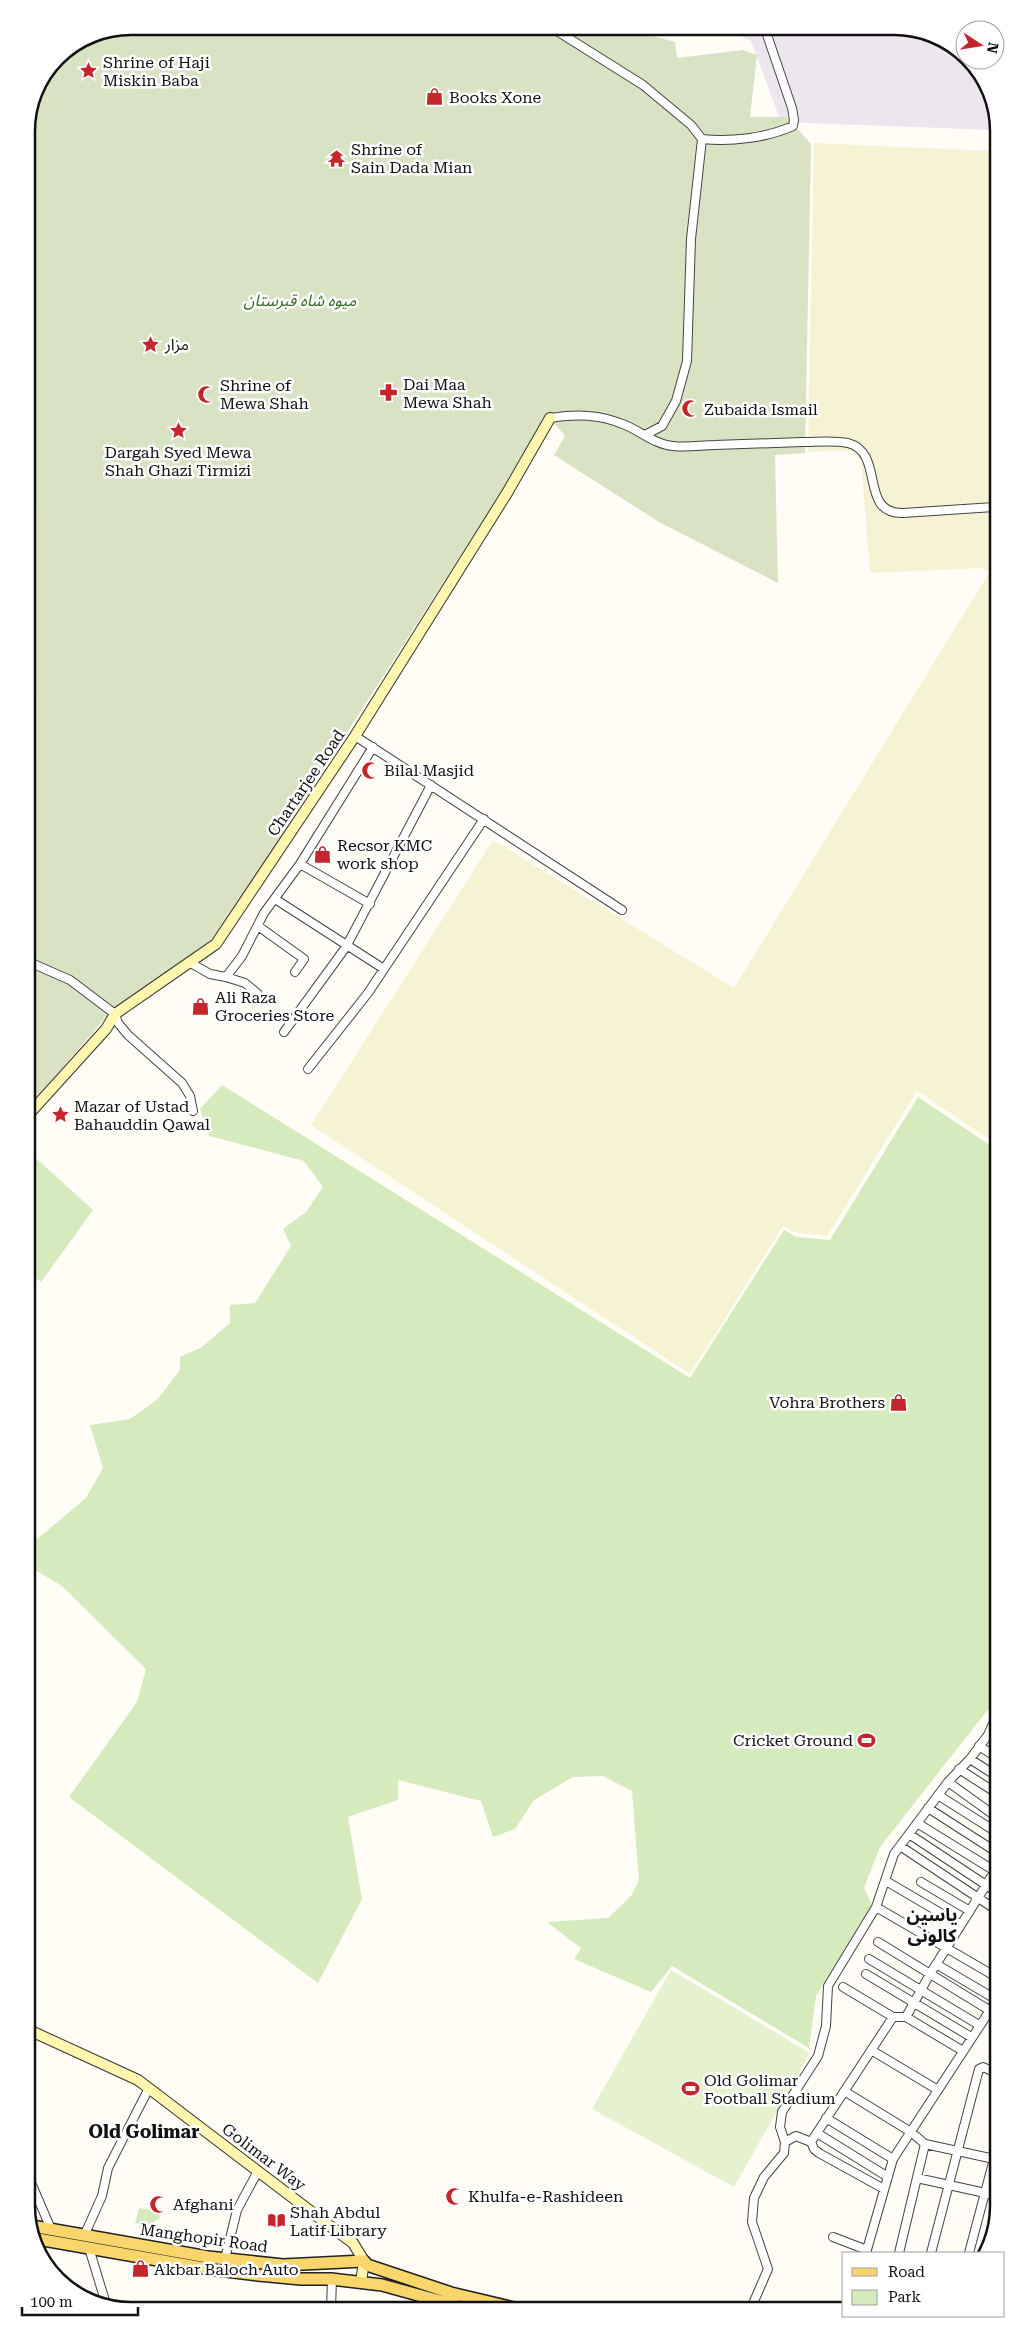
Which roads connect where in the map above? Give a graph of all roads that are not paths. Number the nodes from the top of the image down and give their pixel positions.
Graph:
1 (563, 35) edge
2 (767, 35) edge
3 (702, 138) junction
4 (550, 418) joint
5 (645, 435) junction
6 (990, 507) edge
7 (355, 736) junction
8 (373, 747) junction
9 (431, 785) junction
10 (484, 819) junction
11 (300, 864) junction
12 (275, 899) junction
13 (370, 904) junction
14 (622, 910) dead end
15 (258, 926) junction
16 (348, 945) junction
17 (189, 962) junction
18 (35, 965) edge
19 (384, 969) junction
20 (295, 972) dead end
21 (226, 977) junction
22 (257, 993) dead end
23 (115, 1014) junction
24 (284, 1032) dead end
25 (308, 1069) dead end
26 (35, 1107) edge
27 (193, 1111) dead end
28 (990, 1731) edge
29 (988, 1735) joint
30 (979, 1746) junction
31 (990, 1753) edge
32 (970, 1759) junction
33 (959, 1769) junction
34 (990, 1772) edge
35 (948, 1782) junction
36 (990, 1789) edge
37 (938, 1795) junction
38 (928, 1808) junction
39 (990, 1812) edge
40 (917, 1822) junction
41 (990, 1828) edge
42 (909, 1834) junction
43 (900, 1846) junction
44 (990, 1847) edge
45 (990, 1866) edge
46 (886, 1881) junction
47 (990, 1881) edge
48 (921, 1882) dead end
49 (987, 1886) junction
50 (990, 1888) edge
51 (978, 1898) junction
52 (990, 1906) edge
53 (876, 1907) junction
54 (970, 1911) junction
55 (961, 1925) junction
56 (878, 1942) dead end
57 (947, 1947) junction
58 (869, 1958) dead end
59 (936, 1964) junction
60 (990, 1973) edge
61 (866, 1974) dead end
62 (930, 1974) junction
63 (844, 1987) dead end
64 (922, 1989) junction
65 (990, 2001) edge
66 (914, 2002) junction
67 (990, 2002) edge
68 (990, 2011) edge
69 (893, 2017) junction
70 (906, 2017) junction
71 (979, 2025) junction
72 (35, 2033) edge
73 (971, 2038) junction
74 (871, 2050) junction
75 (963, 2051) junction
76 (990, 2070) edge
77 (149, 2088) junction
78 (938, 2090) junction
79 (844, 2091) junction
80 (826, 2118) junction
81 (817, 2132) junction
82 (911, 2132) junction
83 (785, 2142) junction
84 (811, 2142) junction
85 (925, 2144) junction
86 (956, 2150) junction
87 (990, 2158) edge
88 (894, 2159) junction
89 (258, 2170) junction
90 (888, 2177) junction
91 (917, 2178) junction
92 (990, 2179) edge
93 (948, 2186) junction
94 (884, 2189) junction
95 (35, 2192) edge
96 (985, 2194) junction
97 (990, 2195) edge
98 (37, 2227) edge
99 (51, 2229) junction
100 (84, 2236) junction
101 (833, 2237) dead end
102 (41, 2240) edge
103 (89, 2248) junction
104 (866, 2251) edge
105 (899, 2252) edge
106 (931, 2252) edge
107 (969, 2252) edge
108 (225, 2259) junction
109 (364, 2261) junction
110 (332, 2279) junction
111 (361, 2282) junction
112 (104, 2298) edge
113 (331, 2302) edge
114 (443, 2302) edge
115 (489, 2302) edge
116 (754, 2302) edge

1 - 3 street
2 - 3 street
3 - 5 street
4 - 5 street
4 - 7 street, Chartarjee Road
5 - 6 street
7 - 8 street
7 - 17 street, Chartarjee Road
8 - 9 street
8 - 11 street
9 - 10 street
9 - 13 street
10 - 14 street
10 - 19 street
11 - 12 street
11 - 13 street
12 - 15 street
12 - 16 street
13 - 16 street
15 - 20 street
15 - 21 street
16 - 19 street
16 - 24 street
17 - 21 street
17 - 23 street, Chartarjee Road
18 - 23 street
19 - 25 street
21 - 22 street
23 - 26 street, Chartarjee Road
23 - 27 street
28 - 29 street
29 - 30 street
30 - 31 street
30 - 32 street
32 - 33 street
32 - 34 street
33 - 35 street
33 - 36 street
35 - 37 street
35 - 39 street
37 - 38 street
37 - 41 street
38 - 40 street
38 - 44 street
40 - 42 street
40 - 45 street
42 - 43 street
42 - 49 street
43 - 46 street
43 - 51 street
46 - 53 street
46 - 55 street
47 - 49 street
48 - 54 street
49 - 50 street
49 - 51 street
51 - 52 street
51 - 54 street
53 - 57 street
53 - 83 street
54 - 55 street
55 - 57 street
56 - 62 street
57 - 59 street
57 - 60 street
58 - 64 street
59 - 62 street
59 - 65 street
61 - 66 street
62 - 64 street
62 - 67 street
63 - 69 street
64 - 66 street
64 - 71 street
66 - 70 street
66 - 73 street
68 - 71 street
69 - 70 street
69 - 74 street
70 - 75 street
71 - 73 street
72 - 77 street, Golimar Way
73 - 75 street
74 - 78 street
74 - 79 street
75 - 78 street
76 - 86 street
77 - 89 street, Golimar Way
77 - 100 street
78 - 82 street
79 - 80 street
79 - 82 street
80 - 81 street
80 - 88 street
81 - 84 street
81 - 90 street
82 - 85 street
82 - 88 street
83 - 84 street
83 - 116 street
84 - 94 street
85 - 86 street
85 - 91 street
86 - 87 street
86 - 93 street
88 - 90 street
89 - 108 street
89 - 109 street, Golimar Way
90 - 94 street
91 - 93 street
91 - 105 street
92 - 96 street
93 - 96 street
93 - 106 street
94 - 104 street
95 - 99 street
96 - 97 street
96 - 107 street
98 - 99 main road, Manghopir Road
99 - 100 main road, Manghopir Road
100 - 108 main road, Manghopir Road
101 - 104 street
102 - 103 main road, Manghopir Road
103 - 110 main road, Manghopir Road
103 - 112 street
108 - 109 main road, Manghopir Road
109 - 111 street
109 - 115 main road, Manghopir Road
110 - 111 main road, Manghopir Road
110 - 113 street
111 - 114 main road, Manghopir Road

